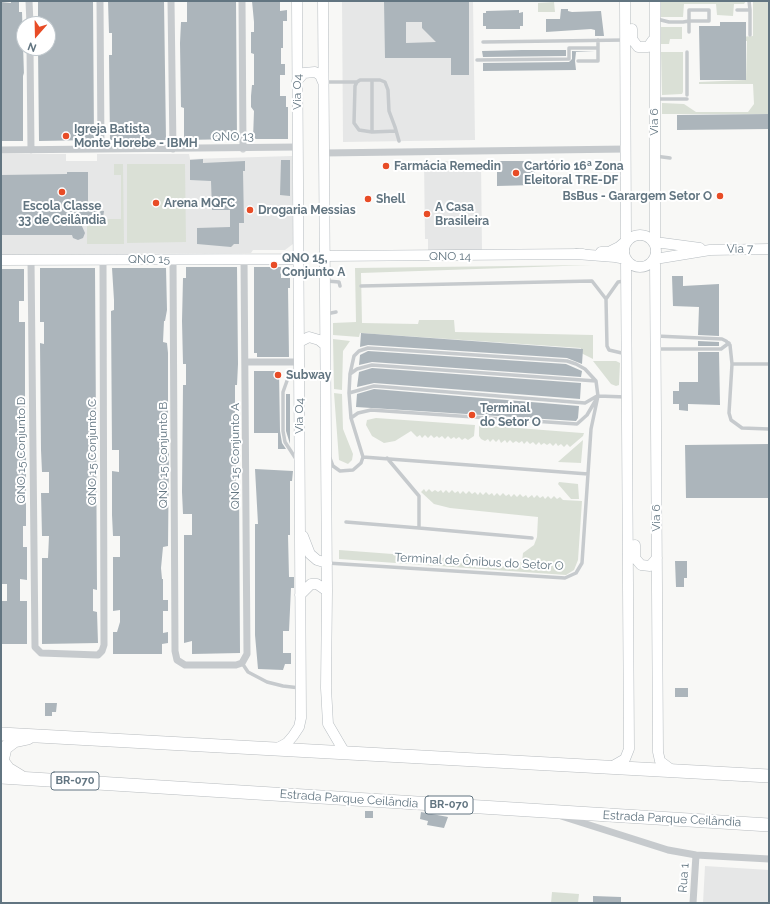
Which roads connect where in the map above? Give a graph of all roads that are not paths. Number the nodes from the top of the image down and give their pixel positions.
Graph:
1 (29, 1) edge
2 (100, 1) edge
3 (171, 1) edge
4 (242, 1) edge
5 (297, 1) edge
6 (323, 1) edge
7 (626, 1) edge
8 (632, 1) edge
9 (654, 1) edge
10 (750, 1) edge
11 (737, 10) dead end
12 (750, 10) junction
13 (30, 16) edge
14 (655, 18) junction
15 (689, 22) junction
16 (689, 32) dead end
17 (750, 35) dead end
18 (598, 40) junction
19 (626, 40) junction
20 (654, 40) junction
21 (483, 42) dead end
22 (598, 48) junction
23 (686, 52) dead end
24 (30, 56) edge
25 (477, 60) dead end
26 (578, 61) dead end
27 (372, 80) junction
28 (297, 81) junction
29 (323, 82) junction
30 (357, 82) junction
31 (654, 99) junction
32 (396, 131) junction
33 (372, 132) junction
34 (399, 141) dead end
35 (297, 148) junction
36 (102, 149) junction
37 (173, 149) junction
38 (243, 149) junction
39 (626, 149) junction
40 (1, 150) edge
41 (31, 150) junction
42 (324, 153) junction
43 (654, 156) junction
44 (670, 158) dead end
45 (626, 241) junction
46 (655, 242) junction
47 (769, 249) edge
48 (710, 250) junction
49 (576, 254) junction
50 (325, 256) junction
51 (244, 258) junction
52 (103, 259) junction
53 (173, 259) junction
54 (298, 259) junction
55 (626, 259) junction
56 (654, 259) junction
57 (1, 260) edge
58 (31, 260) junction
59 (325, 281) junction
60 (626, 281) junction
61 (340, 286) dead end
62 (361, 286) dead end
63 (606, 299) junction
64 (336, 312) dead end
65 (325, 314) junction
66 (655, 336) junction
67 (299, 342) junction
68 (729, 343) junction
69 (325, 345) junction
70 (655, 349) junction
71 (627, 354) junction
72 (245, 362) junction
73 (299, 364) junction
74 (732, 364) junction
75 (769, 364) edge
76 (350, 374) junction
77 (596, 381) junction
78 (349, 393) junction
79 (598, 396) junction
80 (627, 397) junction
81 (351, 418) junction
82 (769, 429) edge
83 (326, 444) junction
84 (364, 457) junction
85 (387, 458) junction
86 (627, 462) junction
87 (299, 463) junction
88 (588, 474) junction
89 (346, 522) dead end
90 (300, 526) junction
91 (419, 528) junction
92 (532, 538) dead end
93 (657, 558) junction
94 (327, 563) junction
95 (327, 591) junction
96 (300, 595) junction
97 (34, 640) joint
98 (242, 663) junction
99 (301, 688) junction
100 (1, 734) edge
101 (35, 736) junction
102 (276, 749) junction
103 (345, 752) junction
104 (611, 767) junction
105 (673, 771) junction
106 (769, 776) edge
107 (1, 777) edge
108 (22, 778) junction
109 (543, 811) junction
110 (769, 824) edge
111 (696, 855) junction
112 (769, 859) edge
113 (693, 903) edge

1 - 13 street
2 - 36 street
3 - 37 street
4 - 38 street
5 - 28 main road, Via O4
6 - 29 main road
7 - 19 main road
8 - 20 main road
9 - 14 main road, Via 6
10 - 12 lane
11 - 12 lane
12 - 17 lane
14 - 15 lane
14 - 20 main road, Via 6
15 - 15 lane
15 - 16 lane
18 - 19 lane
18 - 21 lane
18 - 22 lane
19 - 39 main road
20 - 31 main road, Via 6
22 - 25 lane
22 - 26 lane
23 - 31 lane
24 - 41 street
27 - 30 lane
27 - 32 lane
27 - 33 lane
28 - 29 main road
28 - 35 main road, Via O4
29 - 30 lane
29 - 42 main road
30 - 33 lane
31 - 43 main road, Via 6
32 - 33 lane
32 - 34 lane
35 - 38 street, QNO 13
35 - 54 main road, Via O4
36 - 37 street, QNO 13
36 - 41 street, QNO 13
37 - 38 street, QNO 13
39 - 42 street
39 - 45 main road
40 - 41 street, QNO 13
42 - 50 main road
43 - 44 lane
43 - 46 main road, Via 6
45 - 46 main road
45 - 49 main road, QNO 14
45 - 55 main road
46 - 48 main road, Via 7
46 - 56 main road
47 - 48 main road, Via 7
48 - 56 main road, Via 7
49 - 50 main road, QNO 14
49 - 55 main road, QNO 14
50 - 59 main road
51 - 53 main road, QNO 15
51 - 54 main road, QNO 15
51 - 72 street, QNO 15 Conjunto A
52 - 53 main road, QNO 15
52 - 58 main road, QNO 15
52 - 97 street, QNO 15 Conjunto C
53 - 98 street, QNO 15 Conjunto B
54 - 67 main road, Via O4
55 - 56 main road
55 - 60 main road
56 - 66 main road, Via 6
57 - 58 main road, QNO 15
58 - 97 street, QNO 15 Conjunto D
59 - 61 lane
59 - 65 main road
60 - 63 lane
60 - 71 main road
62 - 63 lane
63 - 71 lane
64 - 65 lane
65 - 69 main road
66 - 68 lane
66 - 70 main road, Via 6
67 - 69 main road
67 - 73 main road, Via O4
68 - 70 lane
68 - 74 lane
69 - 83 main road
70 - 93 main road, Via 6
71 - 80 main road
72 - 73 street
72 - 98 street, QNO 15 Conjunto A
73 - 87 main road, Via O4
73 - 87 lane
74 - 75 lane
74 - 82 lane
76 - 77 lane
76 - 77 lane
76 - 78 lane
77 - 79 lane, Terminal de Ônibus do Setor O
78 - 79 lane
78 - 81 lane
79 - 80 lane
79 - 81 lane
79 - 88 lane, Terminal de Ônibus do Setor O
80 - 86 main road
81 - 84 lane
83 - 84 lane
83 - 94 main road
84 - 85 lane
85 - 88 lane
85 - 91 lane
86 - 93 main road
86 - 104 main road
87 - 90 main road, Via O4
88 - 94 lane, Terminal de Ônibus do Setor O
89 - 91 lane
90 - 94 main road
90 - 96 main road, Via O4
91 - 92 lane
93 - 105 main road, Via 6
94 - 95 main road
95 - 96 main road
95 - 103 main road
96 - 99 main road, Via O4
98 - 99 lane
99 - 102 main road, Via O4
100 - 101 highway
101 - 102 highway
101 - 108 highway
102 - 103 highway
103 - 104 highway
104 - 105 highway
105 - 106 highway
107 - 108 highway, Estrada Parque Ceilândia / BR-070
108 - 109 highway, Estrada Parque Ceilândia / BR-070
109 - 110 highway, Estrada Parque Ceilândia / BR-070
109 - 111 street
111 - 112 street
111 - 113 street, Rua 1

